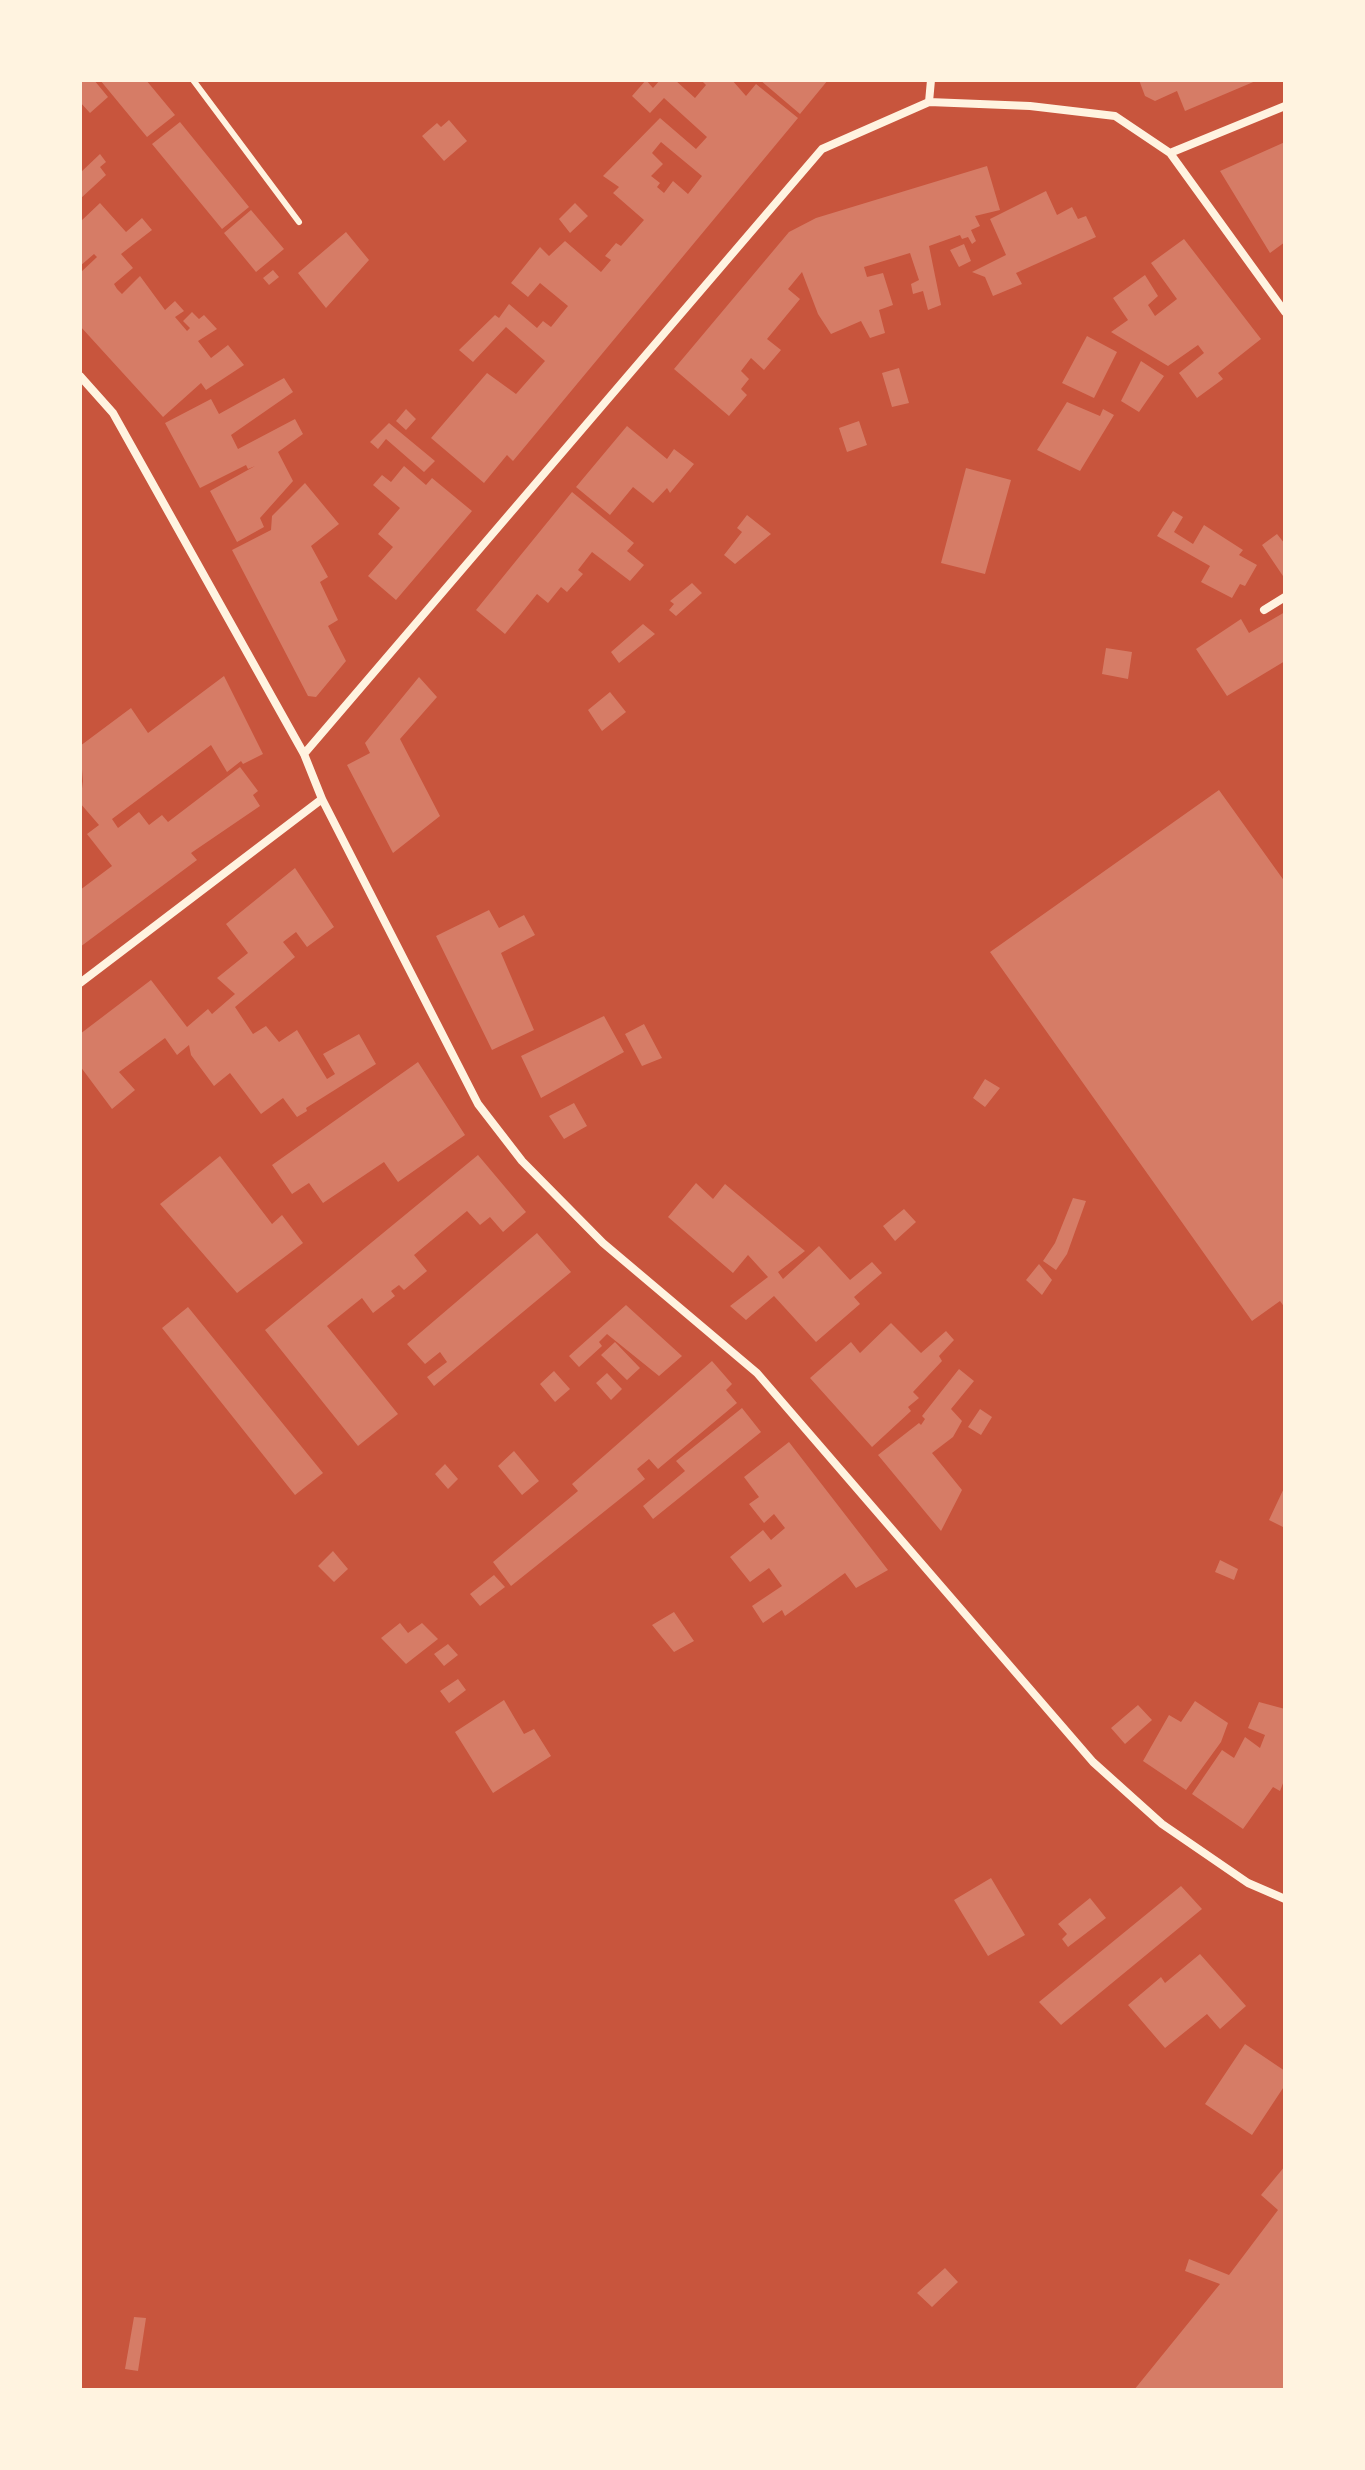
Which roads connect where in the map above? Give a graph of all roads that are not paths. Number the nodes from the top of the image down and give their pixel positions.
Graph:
1 (193, 80) edge
2 (931, 80) edge
3 (929, 102) junction
4 (1285, 106) edge
5 (1170, 153) junction
6 (299, 222) dead end
7 (1285, 312) edge
8 (80, 376) edge
9 (1285, 597) edge
10 (1264, 610) dead end
11 (304, 754) junction
12 (322, 799) junction
13 (80, 983) edge
14 (1285, 1899) edge

1 - 6 lane
2 - 3 street
3 - 5 street
3 - 11 street
4 - 5 street
5 - 7 street
8 - 11 street
9 - 10 street
11 - 12 street
12 - 13 street
12 - 14 street

